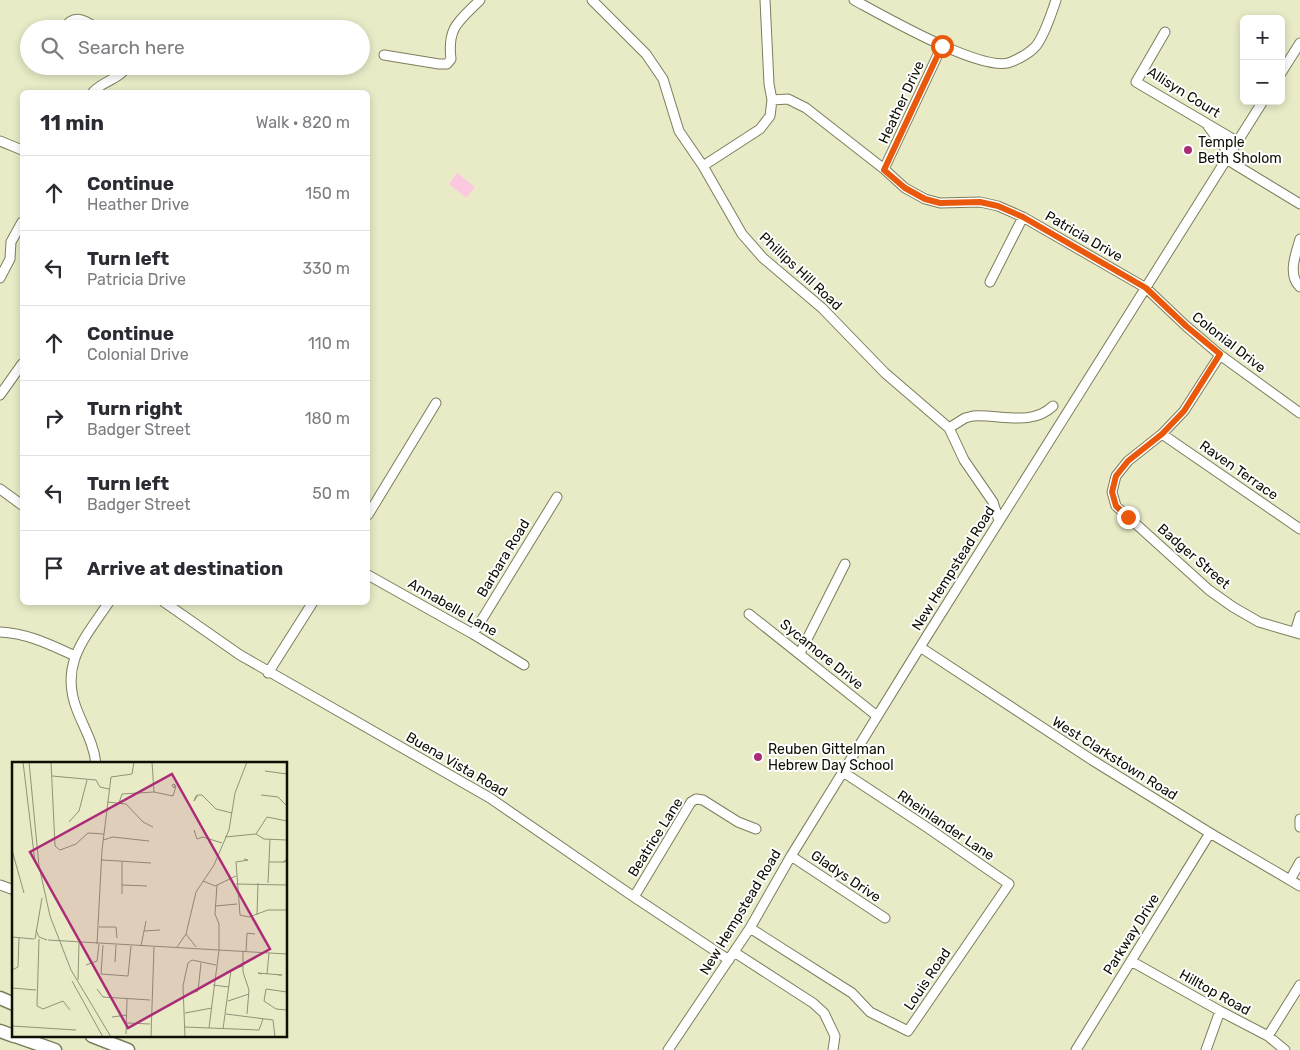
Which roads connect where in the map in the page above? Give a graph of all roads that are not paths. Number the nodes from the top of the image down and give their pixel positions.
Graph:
1 (480, 0) edge
2 (592, 0) edge
3 (765, 0) edge
4 (854, 0) edge
5 (1056, 0) edge
6 (74, 20) edge
7 (84, 20) edge
8 (1165, 32) dead end
9 (1300, 43) edge
10 (942, 46) junction
11 (384, 55) dead end
12 (1285, 67) edge
13 (122, 75) edge
14 (95, 90) edge
15 (772, 100) junction
16 (1261, 105) edge
17 (1205, 122) junction
18 (0, 141) edge
19 (1238, 142) junction
20 (20, 149) edge
21 (1229, 156) junction
22 (703, 166) junction
23 (884, 170) junction
24 (1300, 204) edge
25 (1023, 217) junction
26 (20, 226) edge
27 (1300, 238) edge
28 (0, 278) edge
29 (990, 282) dead end
30 (1300, 287) edge
31 (1146, 288) junction
32 (1220, 354) junction
33 (20, 367) edge
34 (0, 393) edge
35 (436, 404) dead end
36 (1053, 406) dead end
37 (1300, 413) edge
38 (949, 428) junction
39 (1162, 434) junction
40 (0, 489) edge
41 (557, 496) dead end
42 (20, 504) edge
43 (370, 512) edge
44 (999, 521) junction
45 (1300, 529) edge
46 (845, 564) dead end
47 (370, 576) edge
48 (107, 605) edge
49 (168, 605) edge
50 (311, 605) edge
51 (749, 614) dead end
52 (1300, 616) edge
53 (0, 632) edge
54 (1298, 633) edge
55 (473, 634) junction
56 (920, 648) junction
57 (800, 653) junction
58 (75, 656) junction
59 (524, 665) dead end
60 (268, 672) junction
61 (877, 716) junction
62 (96, 762) edge
63 (843, 772) junction
64 (1300, 819) edge
65 (1300, 827) edge
66 (756, 829) dead end
67 (1210, 833) junction
68 (791, 856) junction
69 (1300, 862) edge
70 (1290, 880) junction
71 (1009, 884) joint
72 (0, 885) edge
73 (1300, 886) edge
74 (12, 889) edge
75 (634, 897) junction
76 (885, 918) dead end
77 (750, 928) junction
78 (732, 956) junction
79 (1131, 961) junction
80 (1300, 985) edge
81 (0, 998) edge
82 (12, 1003) edge
83 (1220, 1011) junction
84 (0, 1031) edge
85 (12, 1035) edge
86 (1268, 1036) junction
87 (20, 1038) edge
88 (97, 1038) edge
89 (55, 1050) edge
90 (128, 1050) edge
91 (668, 1050) edge
92 (833, 1050) edge
93 (1076, 1050) edge
94 (1206, 1050) edge
95 (1285, 1050) edge

1 - 11 street
2 - 22 street, Phillips Hill Road
3 - 15 street
4 - 10 street
5 - 10 street
6 - 7 street
8 - 17 street, Allisyn Court
9 - 12 street
10 - 23 street, Heather Drive
13 - 14 street
15 - 22 street
15 - 23 street, Patricia Drive
16 - 19 street, New Hempstead Road
17 - 19 street, Allisyn Court
17 - 21 street
18 - 20 street
19 - 21 street, New Hempstead Road
21 - 24 street
21 - 31 street, New Hempstead Road
22 - 38 street, Phillips Hill Road
23 - 25 street, Patricia Drive
25 - 29 street
25 - 31 street, Patricia Drive
26 - 28 street
27 - 30 street
31 - 32 street, Colonial Drive
31 - 44 street, New Hempstead Road
32 - 37 street, Colonial Drive
32 - 39 street, Badger Street
33 - 34 street
35 - 43 street
36 - 38 street
38 - 44 street, Phillips Hill Road
39 - 45 street, Raven Terrace
39 - 54 street, Badger Street
40 - 42 street
41 - 55 street, Barbara Road
44 - 56 street, New Hempstead Road
46 - 57 street
47 - 55 street, Annabelle Lane
48 - 58 street
49 - 60 street, Buena Vista Road
50 - 60 street
51 - 57 street, Sycamore Drive
52 - 54 street
53 - 58 street
55 - 59 street, Annabelle Lane
56 - 61 street, New Hempstead Road
56 - 67 street, West Clarkstown Road
57 - 61 street, Sycamore Drive
58 - 62 street
60 - 75 street, Buena Vista Road
61 - 63 street, New Hempstead Road
63 - 68 street, New Hempstead Road
63 - 71 street, Rheinlander Lane
64 - 65 street
66 - 75 street, Beatrice Lane
67 - 70 street, West Clarkstown Road
67 - 79 street, Parkway Drive
68 - 76 street, Gladys Drive
68 - 77 street, New Hempstead Road
69 - 70 street
70 - 73 street, West Clarkstown Road
71 - 77 street, Louis Road
72 - 74 street
75 - 78 street, Buena Vista Road
77 - 78 street, New Hempstead Road
78 - 91 street, New Hempstead Road
78 - 92 street, Buena Vista Road
79 - 83 street, Hilltop Road
79 - 93 street, Parkway Drive
80 - 86 street
81 - 82 highway
83 - 86 street, Hilltop Road
83 - 94 street
84 - 85 highway
86 - 95 street, Hilltop Road
87 - 89 highway
88 - 90 highway

